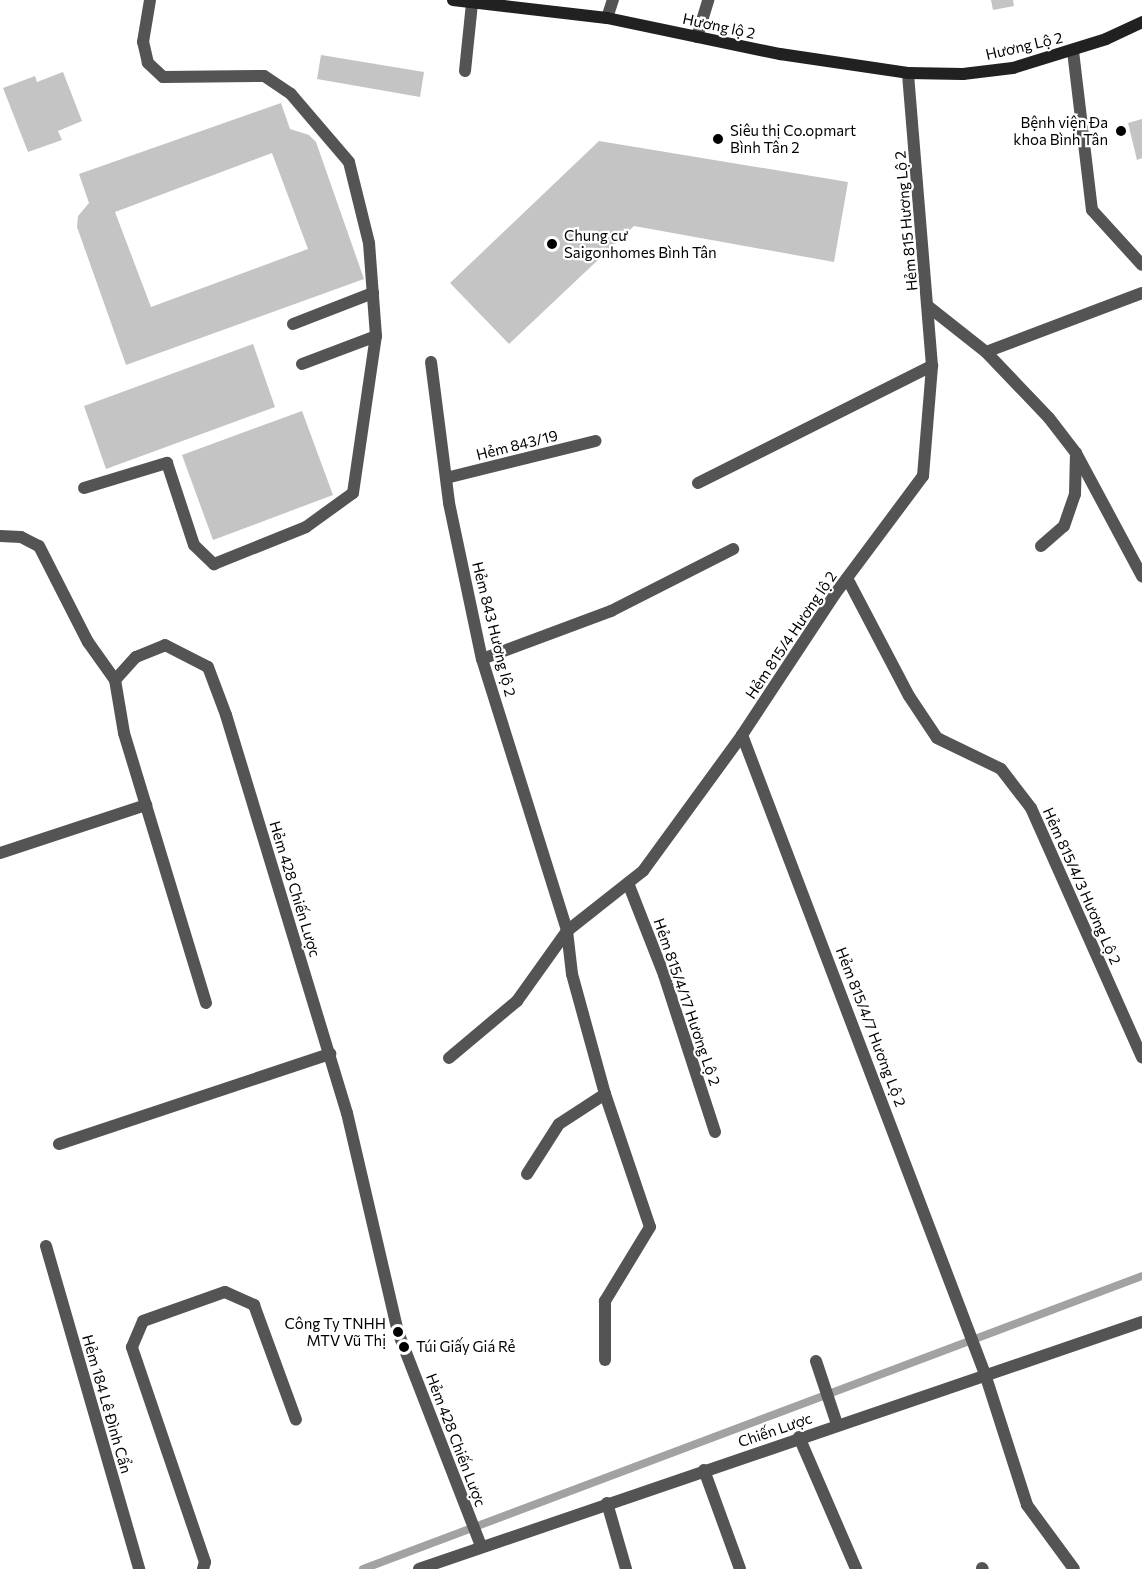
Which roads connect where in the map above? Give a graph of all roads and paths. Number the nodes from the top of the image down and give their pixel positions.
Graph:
1 (150, 0) edge
2 (453, 0) edge
3 (613, 0) edge
4 (708, 0) edge
5 (472, 3) junction
6 (607, 18) junction
7 (1142, 22) edge
8 (697, 37) junction
9 (1073, 51) junction
10 (465, 71) dead end
11 (908, 73) junction
12 (1142, 265) edge
13 (373, 293) junction
14 (1142, 293) edge
15 (929, 307) junction
16 (293, 324) dead end
17 (376, 336) junction
18 (986, 352) junction
19 (431, 362) dead end
20 (303, 364) dead end
21 (932, 366) junction
22 (595, 441) dead end
23 (1076, 453) junction
24 (446, 478) junction
25 (698, 483) dead end
26 (84, 488) dead end
27 (0, 536) edge
28 (1041, 546) dead end
29 (733, 549) dead end
30 (1142, 576) edge
31 (847, 578) junction
32 (482, 658) junction
33 (115, 680) junction
34 (742, 735) junction
35 (146, 805) junction
36 (0, 853) edge
37 (628, 883) junction
38 (567, 931) junction
39 (206, 1003) dead end
40 (330, 1054) junction
41 (1142, 1057) edge
42 (449, 1058) dead end
43 (605, 1094) junction
44 (715, 1132) dead end
45 (58, 1144) dead end
46 (527, 1174) dead end
47 (46, 1246) dead end
48 (1142, 1322) edge
49 (605, 1360) dead end
50 (816, 1361) dead end
51 (985, 1374) junction
52 (296, 1420) dead end
53 (837, 1424) junction
54 (799, 1437) junction
55 (704, 1470) junction
56 (607, 1503) junction
57 (479, 1541) junction
58 (139, 1569) edge
59 (203, 1569) edge
60 (419, 1569) edge
61 (626, 1569) edge
62 (740, 1569) edge
63 (856, 1569) edge
64 (1074, 1569) edge

1 - 13 street
2 - 5 main road, Hương lộ 2
3 - 6 street
4 - 8 street
5 - 6 main road, Hương lộ 2
5 - 10 street
6 - 8 main road, Hương lộ 2
7 - 9 main road, Hương Lộ 2
8 - 11 main road, Hương lộ 2
9 - 11 main road, Hương Lộ 2
9 - 12 street
11 - 15 street, Hẻm 815 Hương Lộ 2
13 - 16 street
13 - 17 street
14 - 18 street
15 - 18 street, Hẻm 815 Hương Lộ 2
15 - 21 street, Hẻm 815/4 Hương lộ 2
17 - 20 street
17 - 26 street
18 - 23 street, Hẻm 815 Hương Lộ 2
19 - 24 street, Hẻm 843 Hương lộ 2
21 - 25 street
21 - 31 street, Hẻm 815/4 Hương lộ 2
22 - 24 street, Hẻm 843/19
23 - 28 street
23 - 30 street, Hẻm 815 Hương Lộ 2
24 - 32 street, Hẻm 843 Hương lộ 2
27 - 33 street
29 - 32 street
31 - 34 street, Hẻm 815/4 Hương lộ 2
31 - 41 street, Hẻm 815/4/3 Hương Lộ 2
32 - 38 street, Hẻm 843 Hương lộ 2
33 - 35 street
33 - 40 street, Hẻm 428 Chiến Lược
34 - 37 street, Hẻm 815/4 Hương lộ 2
34 - 51 street, Hẻm 815/4/7 Hương Lộ 2
35 - 36 street
35 - 39 street
37 - 38 street, Hẻm 815/4 Hương lộ 2
37 - 44 street, Hẻm 815/4/17 Hương Lộ 2
38 - 42 street, Hẻm 815/4 Hương lộ 2
38 - 43 street, Hẻm 843 Hương lộ 2
40 - 45 street
40 - 57 street, Hẻm 428 Chiến Lược
43 - 46 street
43 - 49 street, Hẻm 843 Hương lộ 2
47 - 58 street, Hẻm 184 Lê Đình Cẩn
48 - 51 street, Chiến Lược
50 - 53 street
51 - 53 street, Chiến Lược
51 - 64 street, Hẻm 815/4/7 Hương Lộ 2
52 - 59 street
53 - 54 street, Chiến Lược
54 - 55 street, Chiến Lược
54 - 63 street
55 - 56 street, Chiến Lược
55 - 62 street
56 - 57 street, Chiến Lược
56 - 61 street
57 - 60 street, Chiến Lược

